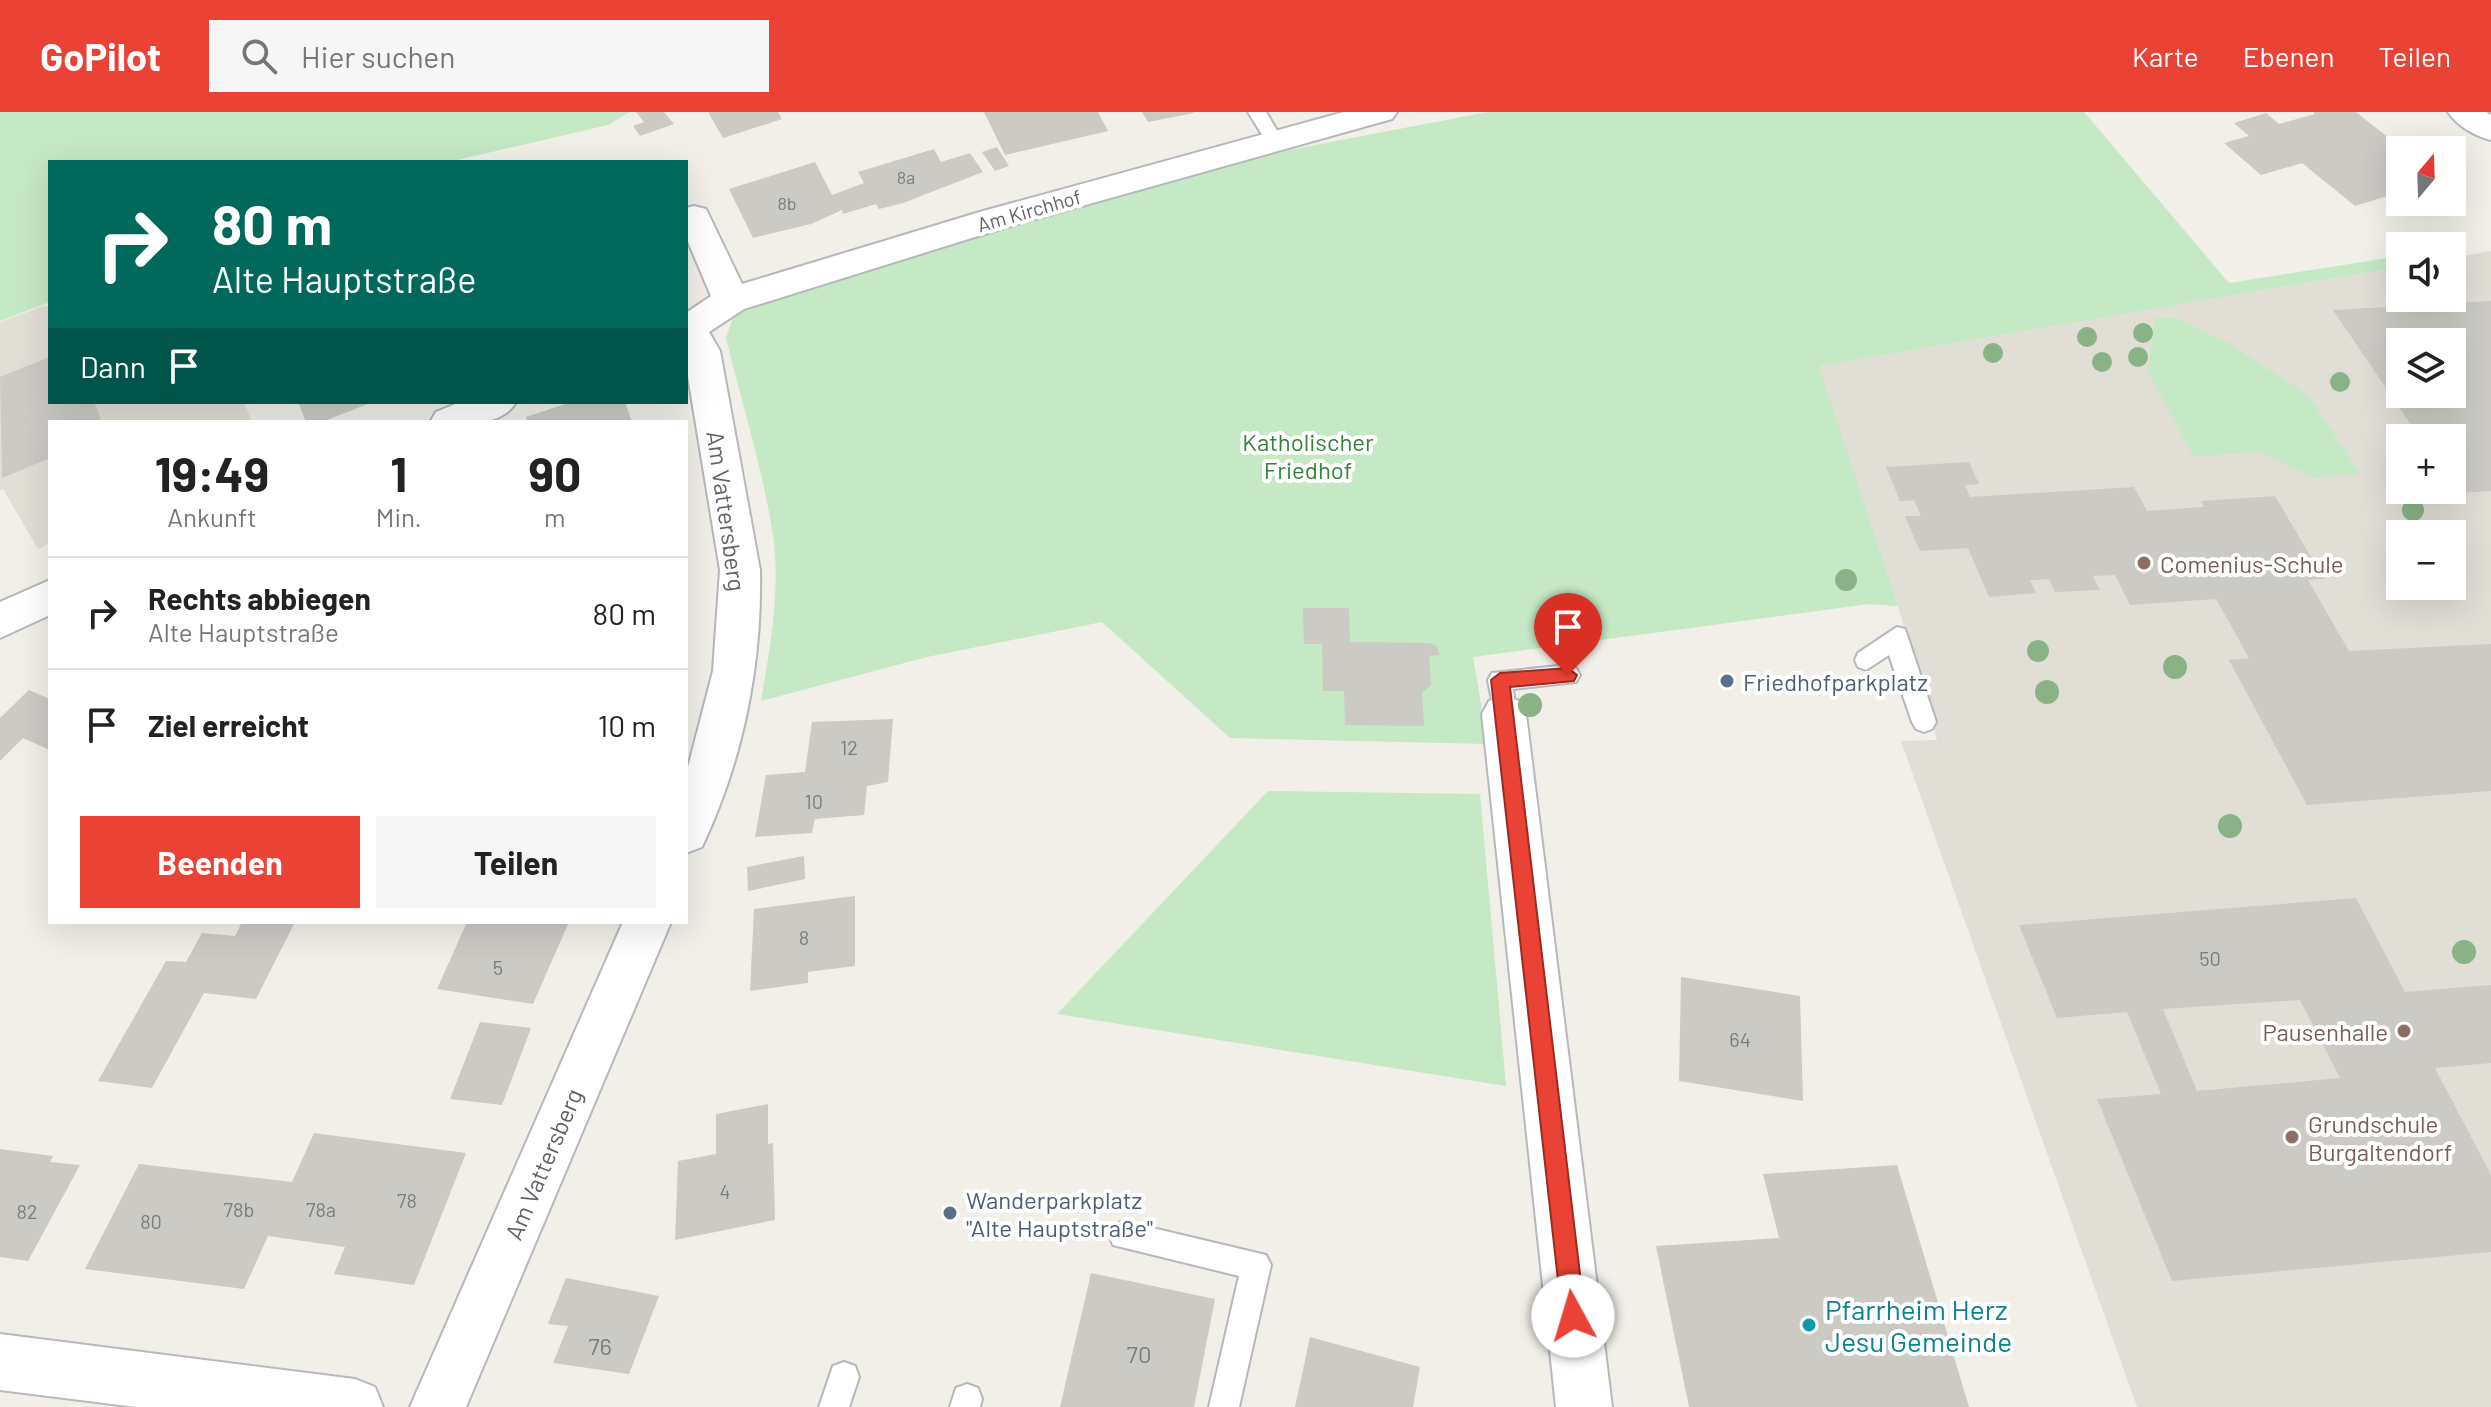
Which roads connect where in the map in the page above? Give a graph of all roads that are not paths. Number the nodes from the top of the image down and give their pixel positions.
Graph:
1 (1257, 112) edge
2 (1381, 112) edge
3 (2464, 112) edge
4 (2491, 130) edge
5 (1275, 142) junction
6 (694, 217) dead end
7 (731, 300) junction
8 (688, 329) edge
9 (492, 404) edge
10 (454, 420) edge
11 (48, 597) edge
12 (0, 621) edge
13 (1866, 660) dead end
14 (1568, 675) dead end
15 (1504, 714) joint
16 (1924, 722) dead end
17 (688, 828) edge
18 (646, 924) edge
19 (1123, 1235) dead end
20 (0, 1362) edge
21 (844, 1377) dead end
22 (355, 1407) edge
23 (438, 1407) edge
24 (834, 1407) edge
25 (1224, 1407) edge
26 (1584, 1407) edge

1 - 5 lane
2 - 5 street, Am Kirchhof
3 - 4 street
5 - 7 street, Am Kirchhof
6 - 7 street
7 - 8 street, Am Kirchhof
8 - 17 street, Am Vattersberg
9 - 10 street
11 - 12 street
13 - 16 lane
14 - 15 lane
15 - 26 street
18 - 23 street, Am Vattersberg
19 - 25 lane
20 - 22 street
21 - 24 lane

